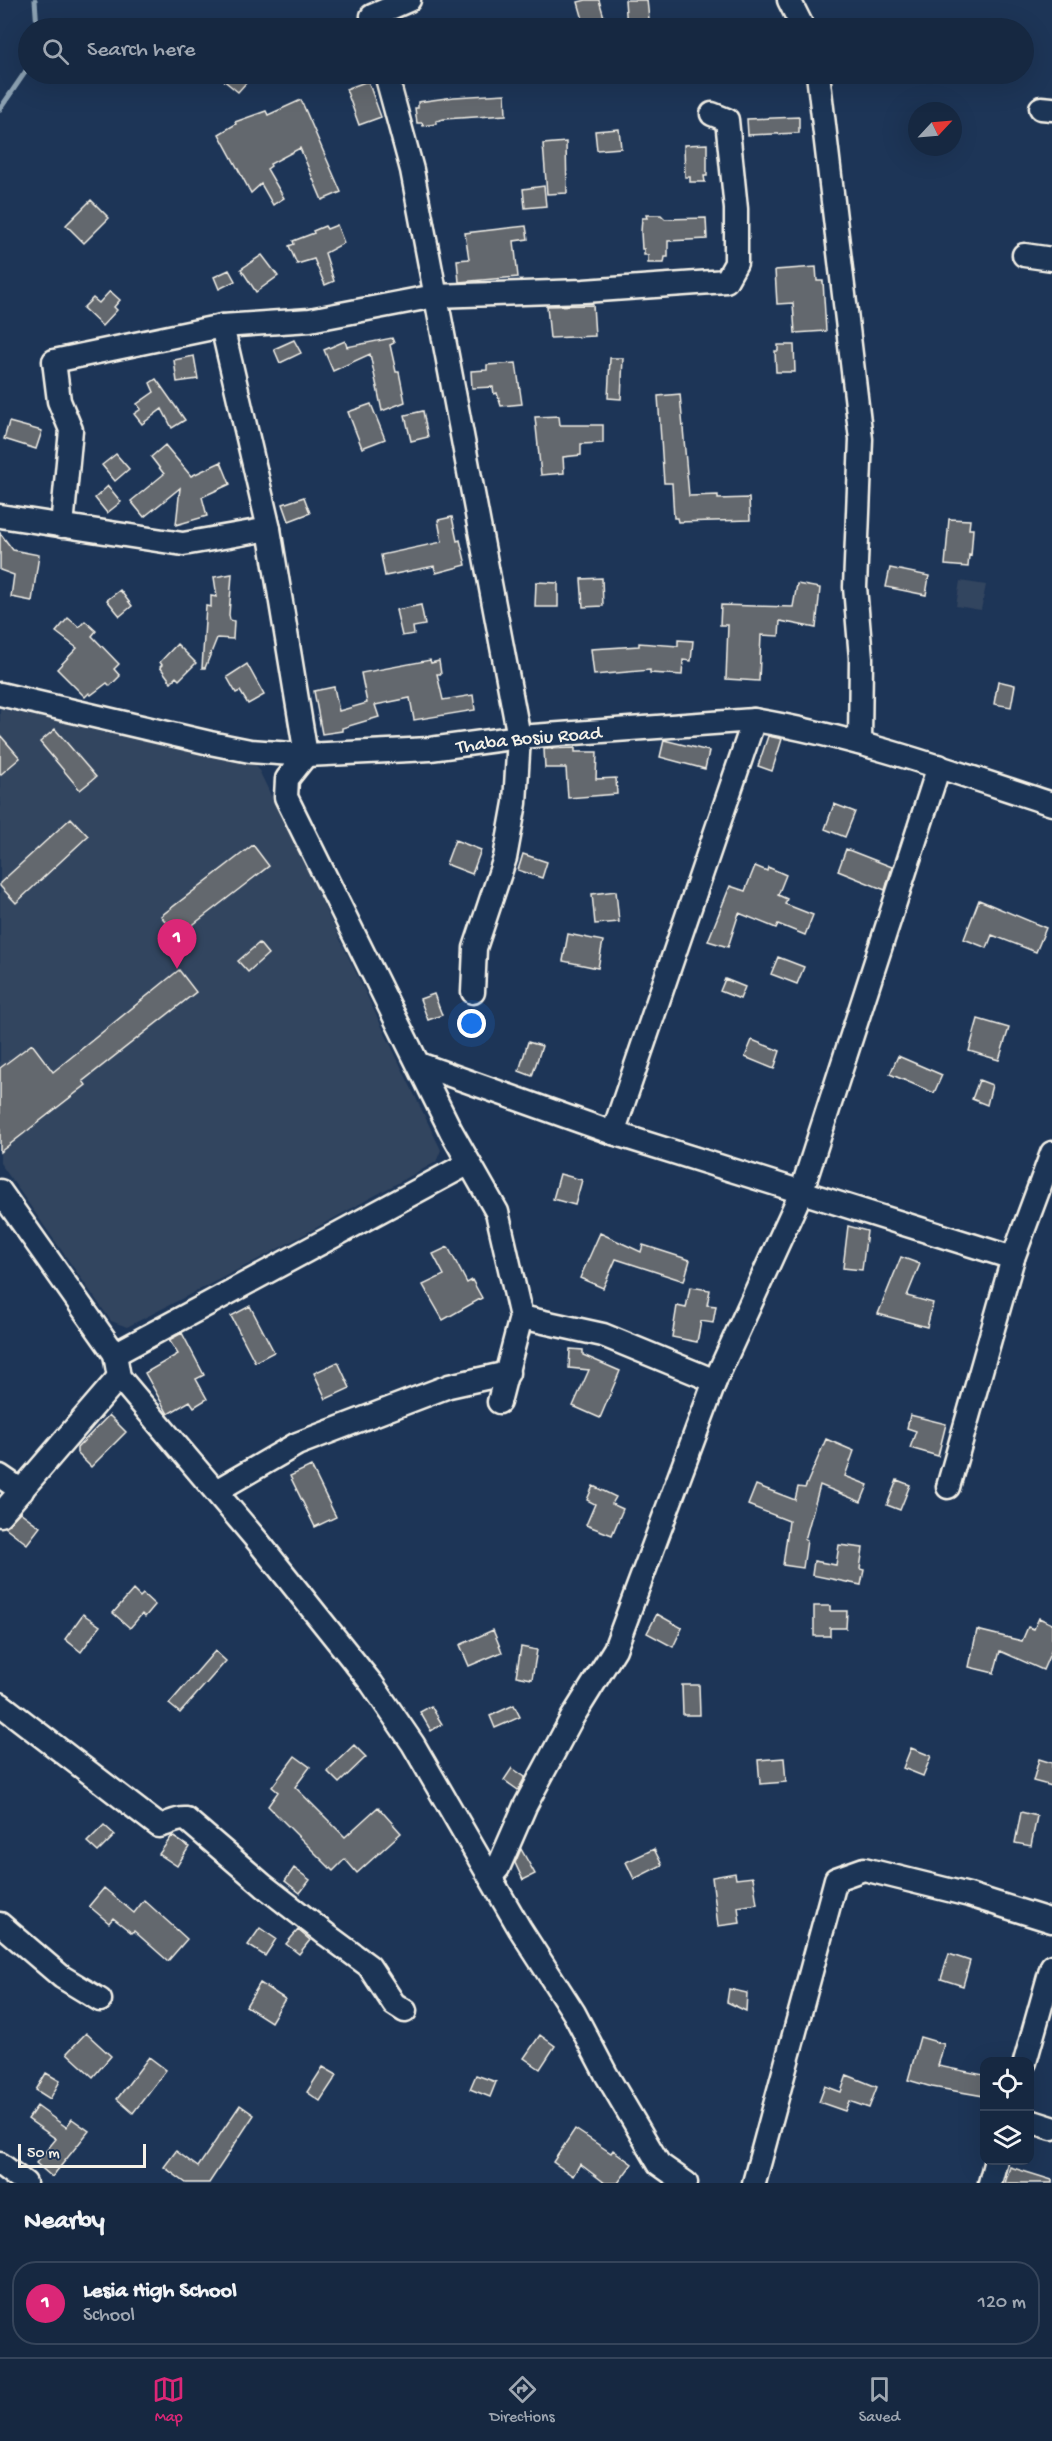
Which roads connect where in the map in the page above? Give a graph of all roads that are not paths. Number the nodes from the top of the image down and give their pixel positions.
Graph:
1 (409, 0) edge
2 (789, 0) edge
3 (373, 18) edge
4 (798, 18) edge
5 (389, 84) edge
6 (819, 84) edge
7 (712, 114) dead end
8 (1024, 255) dead end
9 (1052, 259) edge
10 (435, 296) junction
11 (222, 326) junction
12 (0, 516) edge
13 (62, 526) junction
14 (269, 529) junction
15 (0, 694) edge
16 (754, 720) junction
17 (519, 737) junction
18 (860, 743) junction
19 (306, 755) junction
20 (939, 766) junction
21 (1052, 804) edge
22 (473, 992) dead end
23 (419, 1064) junction
24 (613, 1133) junction
25 (1052, 1153) edge
26 (469, 1163) junction
27 (0, 1191) edge
28 (801, 1193) junction
29 (1013, 1258) junction
30 (521, 1317) junction
31 (115, 1354) junction
32 (508, 1373) junction
33 (119, 1377) junction
34 (715, 1381) junction
35 (500, 1402) dead end
36 (0, 1476) edge
37 (948, 1487) dead end
38 (22, 1491) junction
39 (216, 1491) junction
40 (0, 1515) edge
41 (0, 1704) edge
42 (491, 1876) junction
43 (1052, 1921) edge
44 (0, 1924) edge
45 (1052, 1966) edge
46 (100, 2000) dead end
47 (405, 2011) dead end
48 (1026, 2057) edge
49 (1034, 2123) edge
50 (1052, 2128) edge
51 (0, 2164) edge
52 (995, 2165) edge
53 (25, 2183) edge
54 (686, 2183) edge
55 (754, 2183) edge
56 (990, 2183) edge

1 - 3 street
2 - 4 street
5 - 10 street
6 - 18 street
7 - 10 street
8 - 9 street
10 - 11 street
10 - 17 street
11 - 13 street
11 - 14 street
12 - 13 street
13 - 14 street
14 - 19 street
15 - 19 street, Thaba Bosiu Road
16 - 17 street, Thaba Bosiu Road
16 - 18 street, Thaba Bosiu Road
16 - 24 street
17 - 19 street, Thaba Bosiu Road
17 - 22 street
18 - 20 street, Thaba Bosiu Road
19 - 23 street
20 - 21 street, Thaba Bosiu Road
20 - 28 street
23 - 24 street
23 - 26 street
24 - 28 street
25 - 29 street
26 - 30 street
26 - 31 street
27 - 31 street
28 - 29 street
28 - 34 street
29 - 37 street
30 - 32 street
30 - 34 street
31 - 33 street
32 - 35 street
32 - 39 street
33 - 38 street
33 - 39 street
34 - 42 street
36 - 38 street
38 - 40 street
39 - 42 street
41 - 47 street
42 - 54 street
43 - 55 street
44 - 46 street
45 - 48 street
49 - 50 street
51 - 53 street
52 - 56 street

